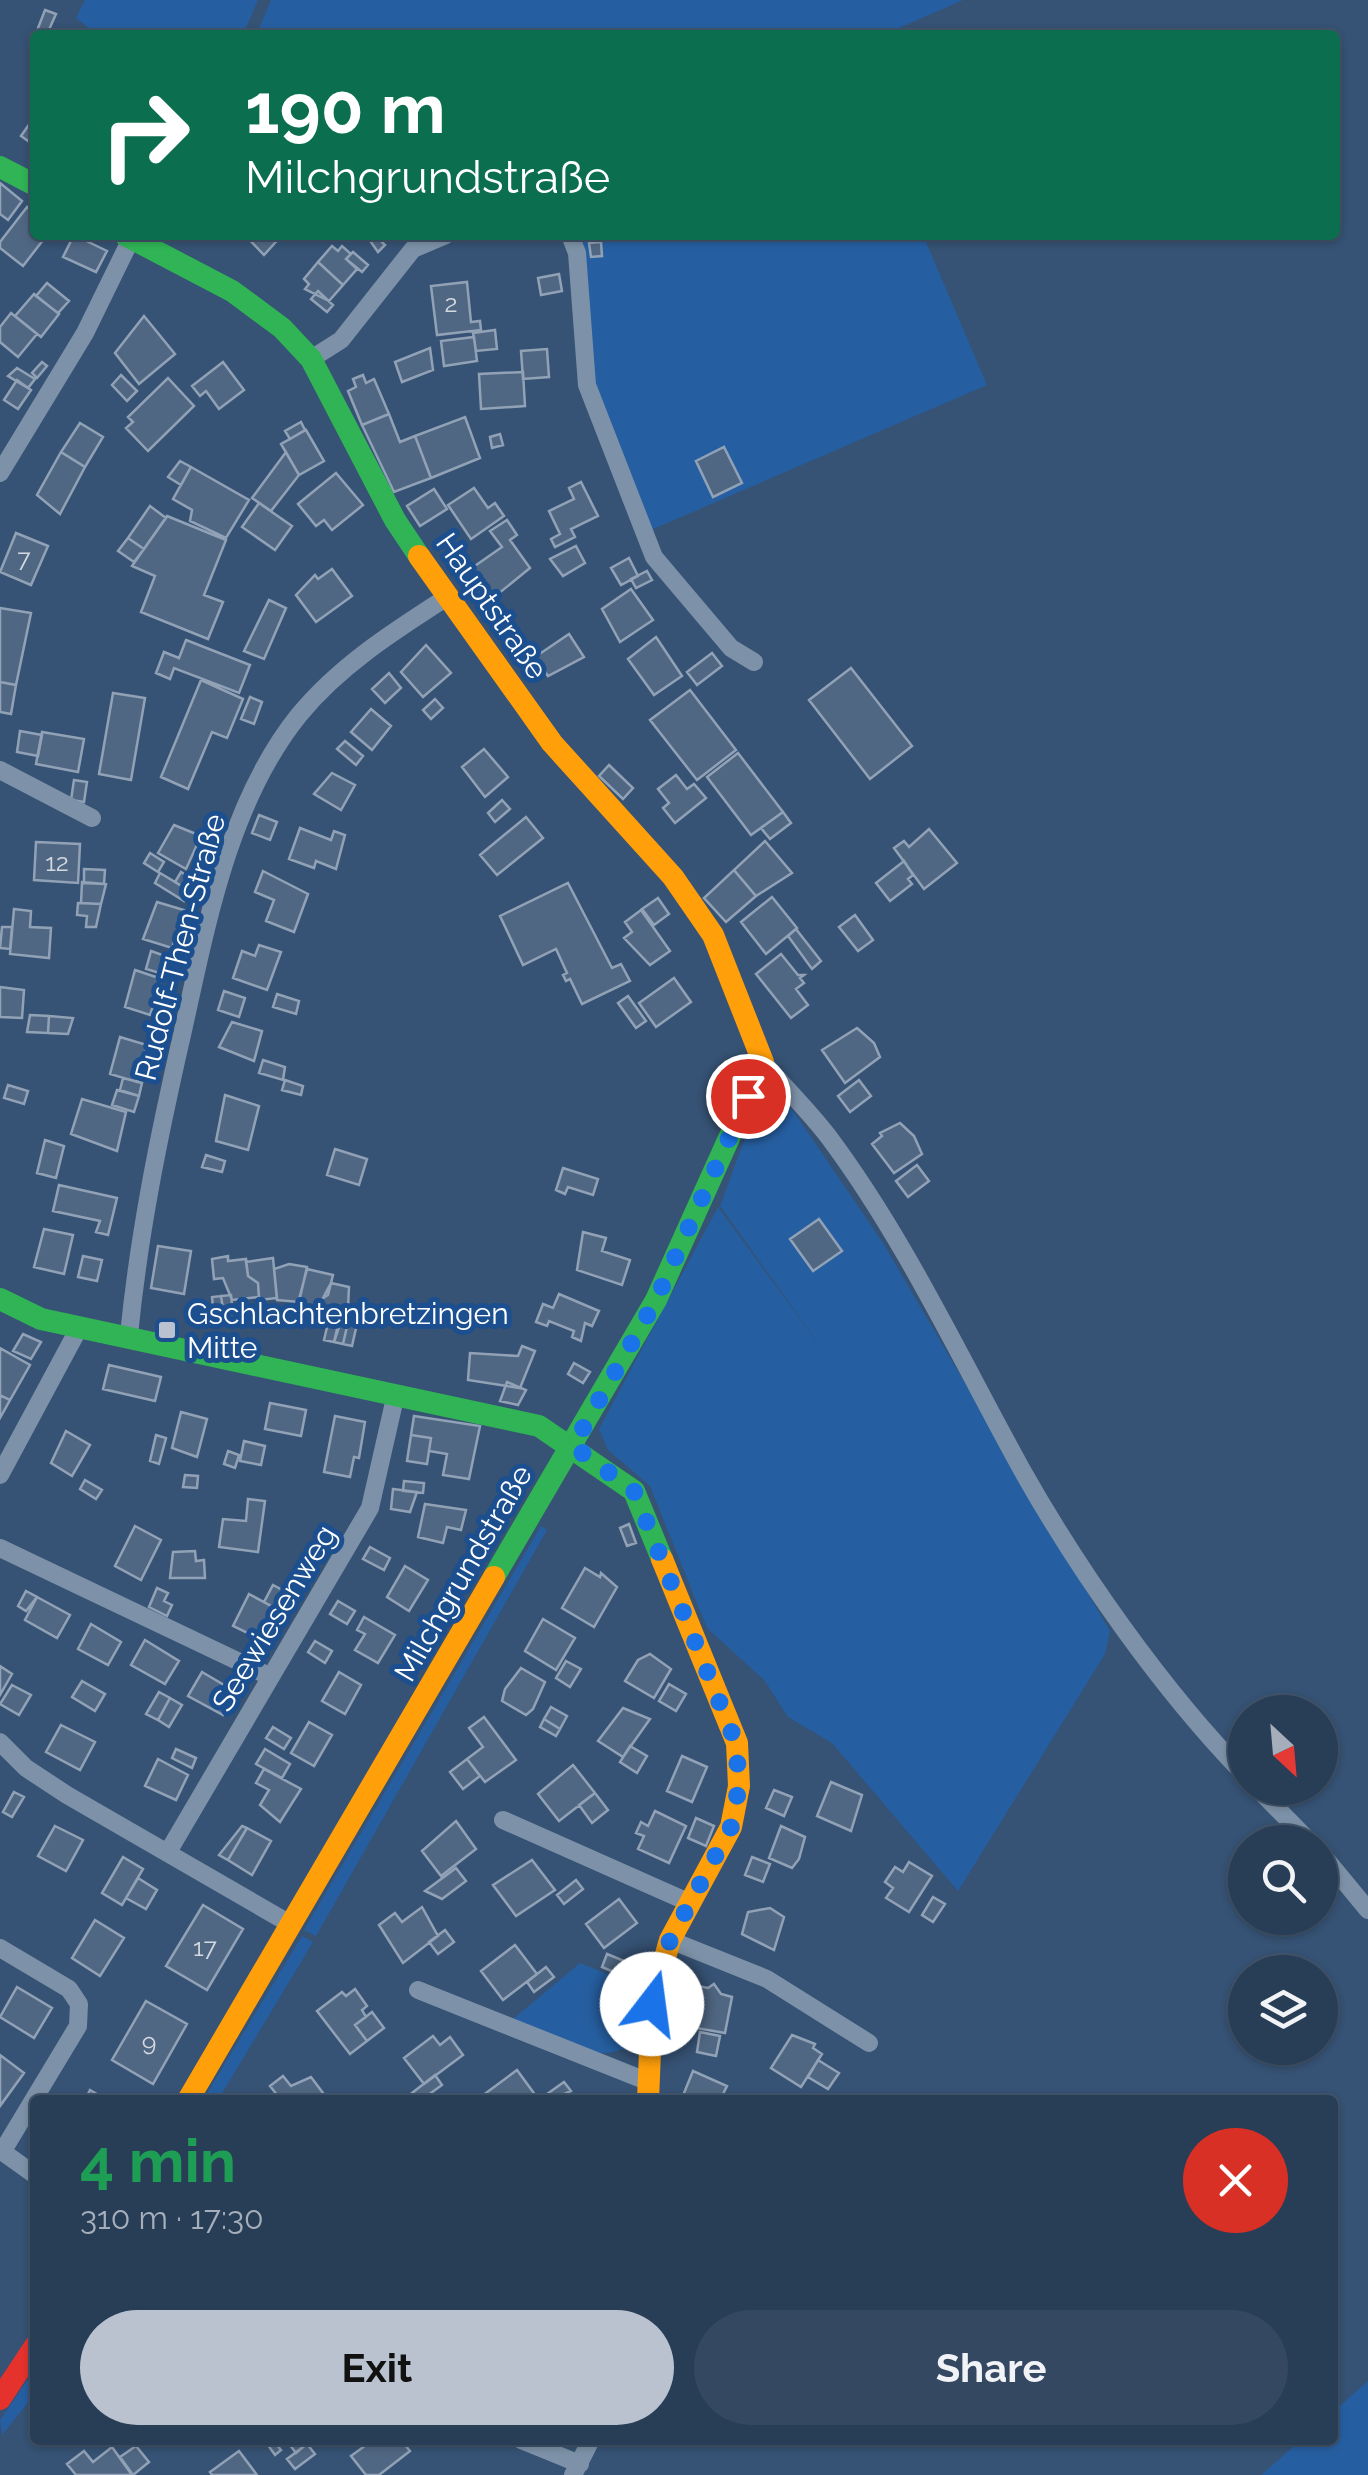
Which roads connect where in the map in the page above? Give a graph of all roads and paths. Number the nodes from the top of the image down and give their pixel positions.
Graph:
1 (0, 166) edge
2 (30, 182) edge
3 (141, 240) edge
4 (144, 240) edge
5 (434, 240) edge
6 (572, 240) edge
7 (311, 359) junction
8 (0, 473) edge
9 (447, 597) junction
10 (754, 662) dead end
11 (0, 770) edge
12 (92, 818) dead end
13 (763, 1062) junction
14 (0, 1299) edge
15 (78, 1328) junction
16 (129, 1335) junction
17 (395, 1398) junction
18 (573, 1446) junction
19 (0, 1475) edge
20 (0, 1548) edge
21 (271, 1677) junction
22 (0, 1742) edge
23 (1228, 1758) edge
24 (1274, 1805) edge
25 (503, 1820) dead end
26 (1293, 1825) edge
27 (168, 1852) junction
28 (1338, 1874) edge
29 (688, 1902) junction
30 (1368, 1910) edge
31 (292, 1925) junction
32 (670, 1940) junction
33 (0, 1948) edge
34 (418, 1990) dead end
35 (869, 2043) dead end
36 (648, 2091) edge
37 (35, 2095) edge
38 (191, 2095) edge
39 (30, 2104) edge
40 (1, 2151) edge
41 (30, 2171) edge
42 (30, 2354) edge
43 (0, 2399) edge
44 (530, 2445) edge
45 (588, 2445) edge
46 (576, 2470) edge

1 - 2 street
3 - 8 street
4 - 7 street, Hauptstraße
5 - 7 street
6 - 10 street
7 - 9 street, Hauptstraße
9 - 13 street, Hauptstraße
9 - 16 street, Rudolf-Then-Straße
11 - 12 street
13 - 18 street, Milchgrundstraße
13 - 23 street
14 - 15 street
15 - 16 street
15 - 19 street
16 - 17 street
17 - 18 street
17 - 21 street, Seewiesenweg
18 - 29 street
18 - 31 street, Milchgrundstraße
20 - 21 street
21 - 27 street, Seewiesenweg
22 - 27 street
24 - 26 street
25 - 29 street
27 - 31 street
28 - 30 street
29 - 32 street
31 - 38 street, Milchgrundstraße
32 - 35 street
32 - 36 street
33 - 37 street
34 - 36 street
39 - 40 street
40 - 41 street
42 - 43 street
44 - 46 street
45 - 46 street

